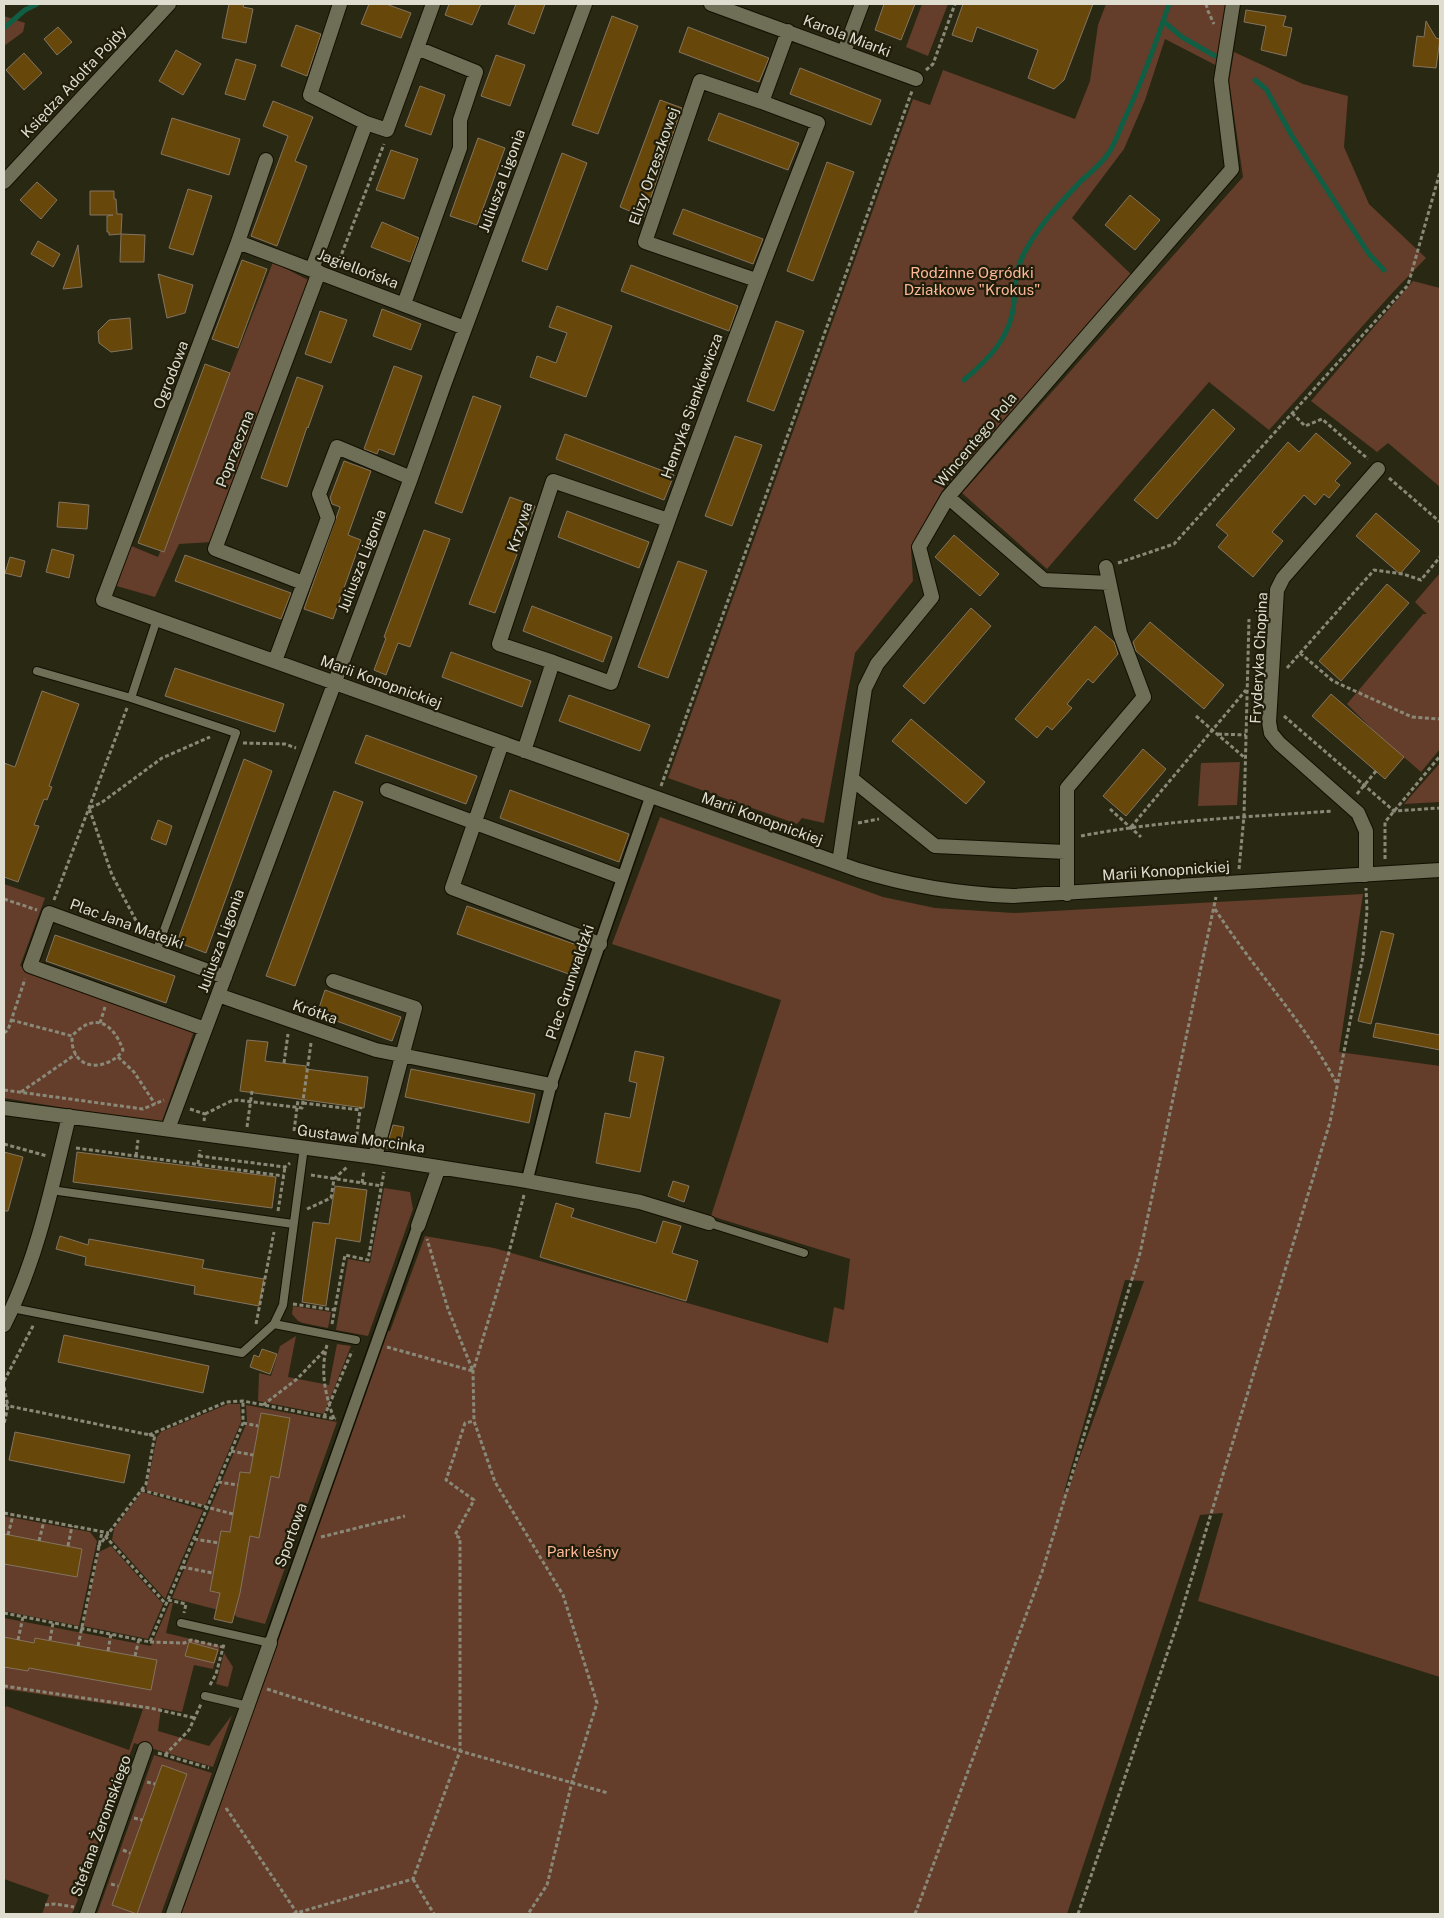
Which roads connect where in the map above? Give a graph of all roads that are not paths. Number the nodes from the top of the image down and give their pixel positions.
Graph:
1 (169, 4) edge
2 (340, 4) edge
3 (433, 4) edge
4 (585, 4) edge
5 (711, 4) edge
6 (862, 4) edge
7 (1233, 4) edge
8 (788, 31) junction
9 (417, 48) junction
10 (844, 52) junction
11 (916, 79) road end
12 (762, 102) junction
13 (366, 122) junction
14 (266, 160) dead end
15 (4, 182) edge
16 (238, 242) junction
17 (315, 270) junction
18 (756, 280) junction
19 (404, 304) junction
20 (465, 328) junction
21 (1378, 469) road end
22 (411, 478) junction
23 (948, 497) junction
24 (668, 520) junction
25 (1106, 567) road end
26 (304, 583) junction
27 (1109, 583) junction
28 (103, 600) joint
29 (157, 619) junction
30 (275, 661) junction
31 (553, 662) junction
32 (37, 671) dead end
33 (334, 682) junction
34 (131, 698) junction
35 (502, 743) junction
36 (524, 751) junction
37 (852, 779) junction
38 (386, 790) dead end
39 (656, 791) junction
40 (475, 822) junction
41 (1066, 852) junction
42 (839, 864) junction
43 (1440, 870) edge
44 (1366, 875) junction
45 (621, 877) junction
46 (1067, 894) junction
47 (600, 944) junction
48 (154, 951) junction
49 (225, 977) junction
50 (333, 981) dead end
51 (218, 995) junction
52 (205, 1029) junction
53 (402, 1055) junction
54 (551, 1085) junction
55 (4, 1108) edge
56 (68, 1116) junction
57 (168, 1129) junction
58 (304, 1147) junction
59 (370, 1161) junction
60 (439, 1167) junction
61 (527, 1181) junction
62 (52, 1190) junction
63 (709, 1223) joint
64 (294, 1224) junction
65 (418, 1226) joint
66 (804, 1252) dead end
67 (12, 1308) junction
68 (274, 1324) junction
69 (4, 1325) edge
70 (356, 1340) road end
71 (181, 1623) road end
72 (270, 1644) junction
73 (205, 1696) dead end
74 (248, 1706) junction
75 (145, 1749) road end
76 (87, 1912) edge
77 (173, 1914) edge

1 - 15 street, Księdza Adolfa Pojdy
2 - 13 street
3 - 9 street
4 - 20 street, Juliusza Ligonia
5 - 8 street, Karola Miarki
6 - 10 street
7 - 23 street, Wincentego Pola
8 - 10 street, Karola Miarki
8 - 12 street
9 - 13 street
9 - 19 street
10 - 11 street, Karola Miarki
12 - 18 street, Henryka Sienkiewicza
12 - 18 street, Elizy Orzeszkowej
13 - 17 street
14 - 16 street, Ogrodowa
16 - 17 street, Jagiellońska
16 - 28 street, Ogrodowa
17 - 19 street, Jagiellońska
17 - 26 street, Poprzeczna
18 - 24 street, Henryka Sienkiewicza
19 - 20 street, Jagiellońska
20 - 22 street, Juliusza Ligonia
21 - 44 street, Fryderyka Chopina
22 - 26 street
22 - 33 street, Juliusza Ligonia
23 - 27 street
23 - 37 street, Wincentego Pola
24 - 31 street, Henryka Sienkiewicza
24 - 31 street, Krzywa
25 - 27 street
26 - 30 street
27 - 41 street
28 - 29 street, Marii Konopnickiej
29 - 30 street, Marii Konopnickiej
29 - 34 lane
30 - 33 street, Marii Konopnickiej
31 - 36 street
32 - 34 lane
33 - 35 street, Marii Konopnickiej
33 - 49 street, Juliusza Ligonia
34 - 48 lane
35 - 36 street, Marii Konopnickiej
35 - 40 street
36 - 39 street, Marii Konopnickiej
37 - 41 street
37 - 42 street, Wincentego Pola
38 - 40 street
39 - 42 street, Marii Konopnickiej
39 - 45 street, Plac Grunwaldzki
40 - 45 street
40 - 47 street
41 - 46 street
42 - 46 street, Marii Konopnickiej
43 - 44 street, Marii Konopnickiej
44 - 46 street, Marii Konopnickiej
45 - 47 street, Plac Grunwaldzki
47 - 54 street, Plac Grunwaldzki
48 - 49 street, Plac Jana Matejki
48 - 52 street, Plac Jana Matejki
49 - 51 street, Juliusza Ligonia
50 - 53 street
51 - 52 street, Juliusza Ligonia
51 - 53 street, Krótka
52 - 57 street, Juliusza Ligonia
53 - 54 street, Krótka
53 - 59 street
54 - 61 street, Plac Grunwaldzki
55 - 56 street, Gustawa Morcinka
56 - 57 street, Gustawa Morcinka
56 - 62 street
57 - 58 street, Gustawa Morcinka
58 - 59 street, Gustawa Morcinka
58 - 64 lane
59 - 60 street, Gustawa Morcinka
60 - 61 street, Gustawa Morcinka
60 - 65 street, Sportowa
61 - 63 street, Gustawa Morcinka
62 - 64 lane
62 - 67 street
63 - 66 lane
64 - 68 lane
65 - 72 street, Sportowa
67 - 68 lane
67 - 69 street
68 - 70 lane
71 - 72 lane
72 - 74 street, Sportowa
73 - 74 lane
74 - 77 street, Sportowa
75 - 76 street, Stefana Żeromskiego

